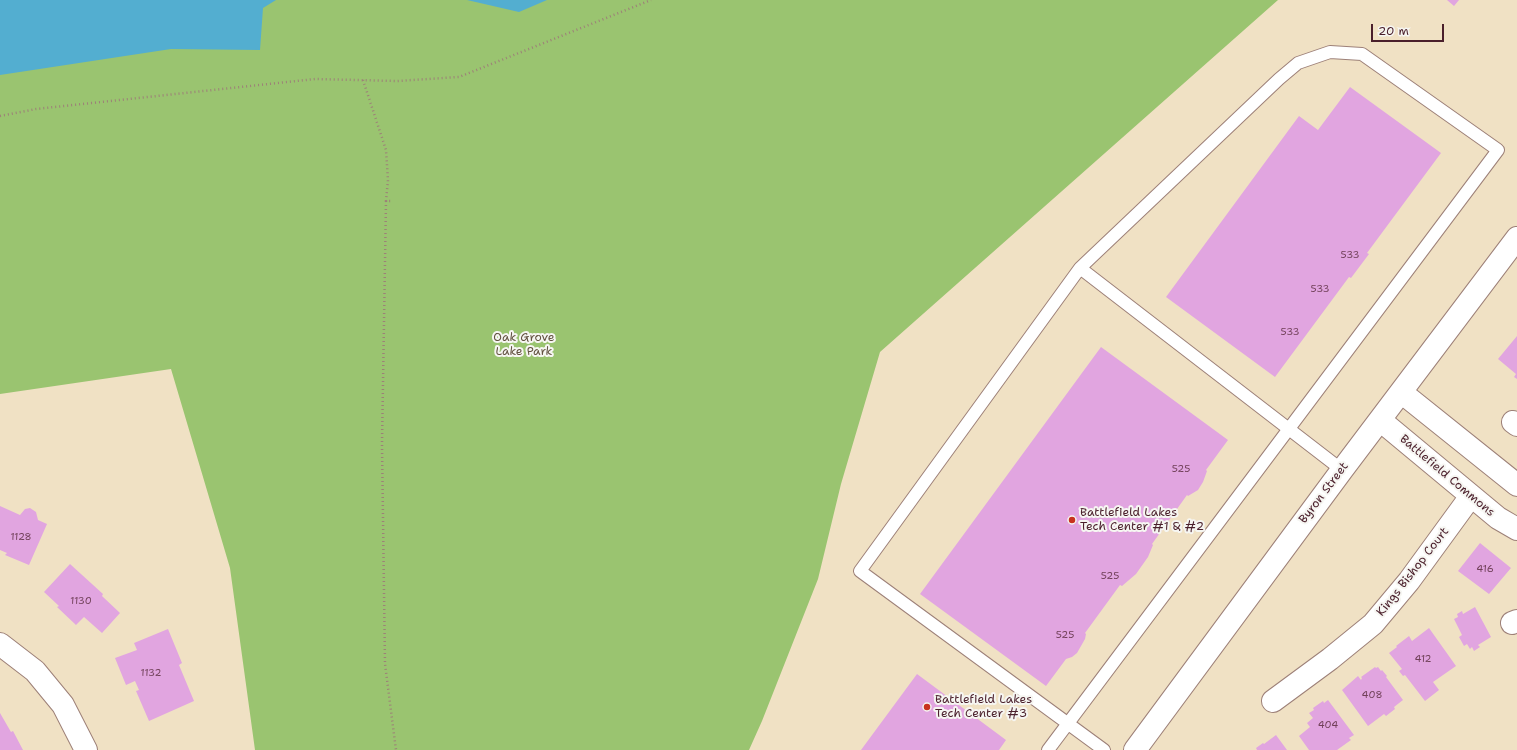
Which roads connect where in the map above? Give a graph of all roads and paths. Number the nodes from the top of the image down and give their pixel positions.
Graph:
1 (651, 0) edge
2 (363, 80) junction
3 (0, 116) edge
4 (386, 201) junction
5 (392, 201) dead end
6 (1517, 238) edge
7 (1080, 268) junction
8 (1400, 392) junction
9 (1380, 420) junction
10 (1289, 429) junction
11 (1342, 470) junction
12 (1517, 485) edge
13 (1472, 496) junction
14 (1517, 529) edge
15 (0, 644) edge
16 (1273, 701) dead end
17 (1067, 723) junction
18 (86, 750) edge
19 (396, 750) edge
20 (1048, 750) edge
21 (1104, 750) edge
22 (1135, 750) edge

1 - 2 path
2 - 3 path
2 - 4 path
4 - 5 path
4 - 19 path
6 - 8 street, Byron Street
7 - 10 lane
7 - 10 lane
7 - 17 lane
8 - 9 street, Byron Street
8 - 12 street
9 - 11 street, Byron Street
9 - 13 street, Battlefield Commons
10 - 11 lane
10 - 17 lane
11 - 22 street, Byron Street
13 - 14 street, Battlefield Commons
13 - 16 street, Kings Bishop Court
15 - 18 street
17 - 20 lane
17 - 21 lane

